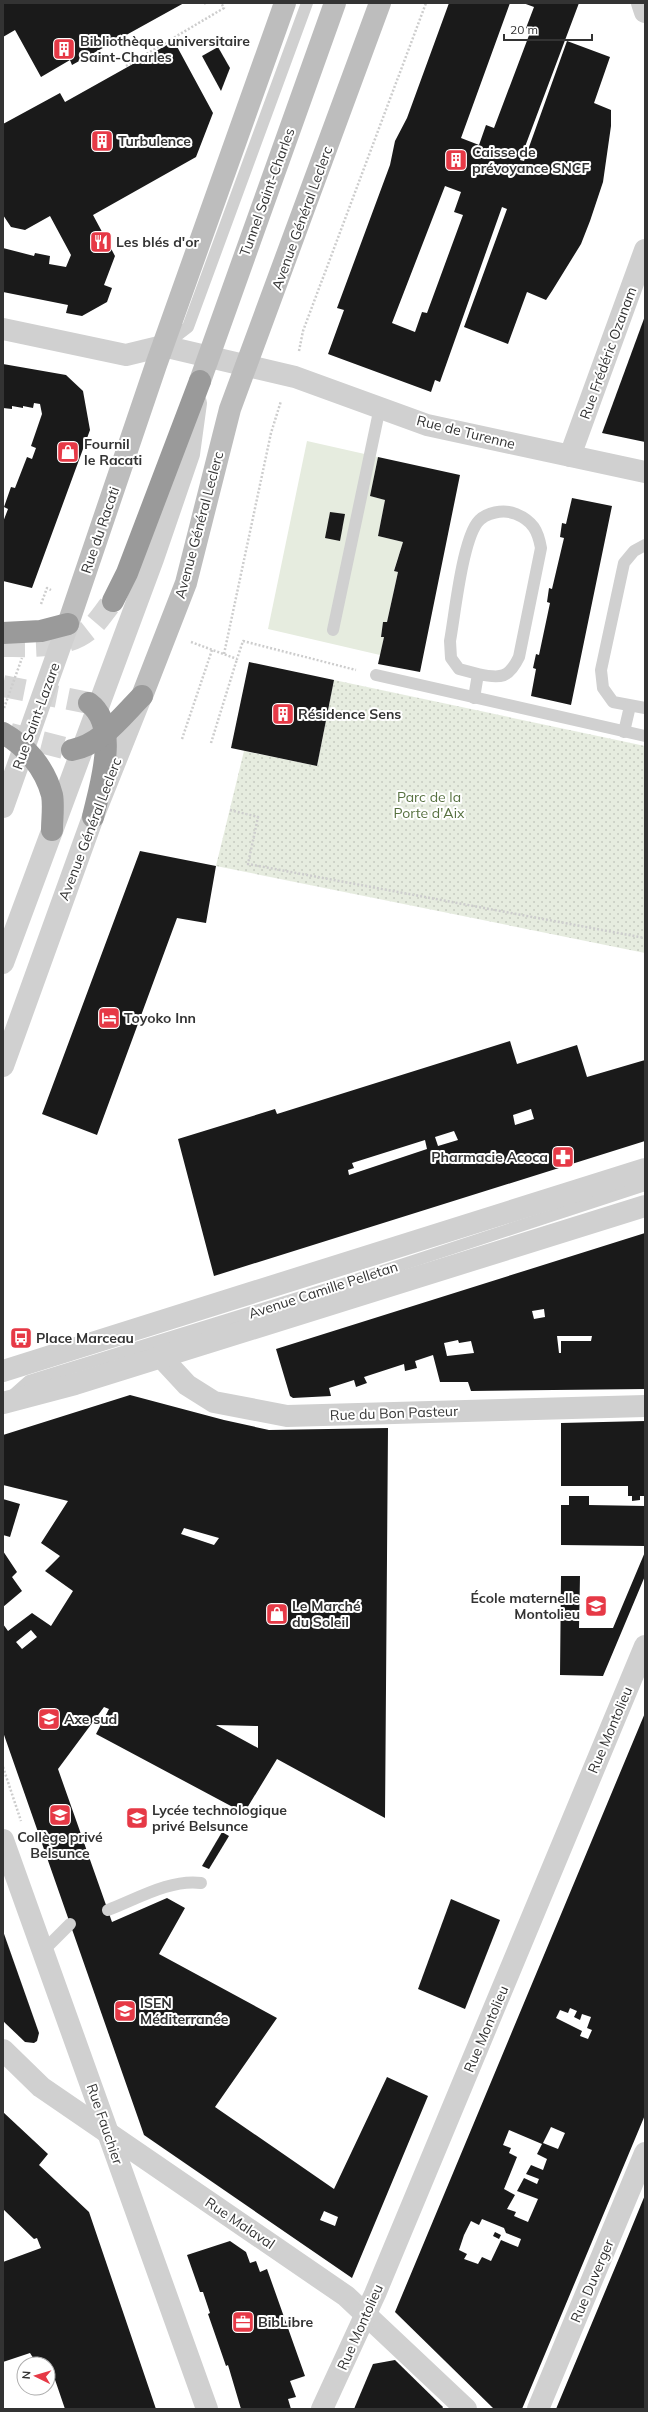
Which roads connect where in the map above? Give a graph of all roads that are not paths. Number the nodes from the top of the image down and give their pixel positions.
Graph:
1 (285, 3) edge
2 (307, 3) edge
3 (335, 3) edge
4 (380, 3) edge
5 (642, 3) edge
6 (645, 12) edge
7 (645, 250) edge
8 (3, 329) edge
9 (164, 346) junction
10 (200, 381) junction
11 (380, 407) junction
12 (570, 456) junction
13 (645, 472) edge
14 (645, 545) edge
15 (113, 601) tunnel mouth
16 (67, 629) junction
17 (333, 630) dead end
18 (3, 632) edge
19 (478, 674) junction
20 (376, 675) road end
21 (142, 696) junction
22 (474, 698) junction
23 (93, 706) junction
24 (630, 706) junction
25 (645, 708) edge
26 (3, 732) edge
27 (624, 732) junction
28 (105, 733) junction
29 (645, 736) edge
30 (77, 749) junction
31 (3, 807) edge
32 (93, 816) junction
33 (52, 830) junction
34 (3, 963) edge
35 (3, 1066) edge
36 (645, 1169) edge
37 (645, 1185) edge
38 (645, 1206) edge
39 (161, 1357) junction
40 (3, 1372) edge
41 (4, 1402) edge
42 (645, 1406) edge
43 (645, 1646) edge
44 (3, 1840) edge
45 (201, 1883) dead end
46 (108, 1910) dead end
47 (70, 1924) dead end
48 (43, 1951) junction
49 (3, 2050) edge
50 (108, 2133) junction
51 (645, 2153) edge
52 (366, 2315) junction
53 (207, 2409) edge
54 (322, 2409) edge
55 (466, 2409) edge
56 (538, 2409) edge

1 - 9 main road
2 - 9 lane
3 - 10 main road, Tunnel Saint-Charles
4 - 21 main road, Avenue Général Leclerc
5 - 6 street
7 - 12 street, Rue Frédéric Ozanam
8 - 9 street
9 - 11 street, Rue de Turenne
9 - 16 main road, Rue du Racati
10 - 15 highway
10 - 23 street, Avenue Général Leclerc
11 - 12 street, Rue de Turenne
11 - 17 lane
12 - 13 street, Rue de Turenne
14 - 24 lane
16 - 18 highway
16 - 31 street, Rue Saint-Lazare
19 - 19 lane
19 - 22 lane
20 - 22 lane
21 - 28 highway
21 - 32 street, Avenue Général Leclerc
22 - 27 lane
23 - 28 highway
23 - 30 street, Avenue Général Leclerc
24 - 25 lane
24 - 27 lane
26 - 33 highway
27 - 29 lane
28 - 30 highway
28 - 32 highway
30 - 33 street, Avenue Général Leclerc
32 - 35 street, Avenue Général Leclerc
33 - 34 street, Avenue Général Leclerc
36 - 40 street, Avenue Camille Pelletan
37 - 41 lane, Avenue Camille Pelletan
38 - 39 street, Avenue Camille Pelletan
39 - 41 street, Avenue Camille Pelletan
39 - 42 street, Rue du Bon Pasteur
43 - 52 street, Rue Montolieu
44 - 48 street, Rue Fauchier
45 - 46 lane
47 - 48 lane
48 - 50 street, Rue Fauchier
49 - 50 street, Rue Malaval
50 - 52 street, Rue Malaval
50 - 53 street, Rue Fauchier
51 - 56 street, Rue Duverger
52 - 54 street, Rue Montolieu
52 - 55 street, Rue Malaval

